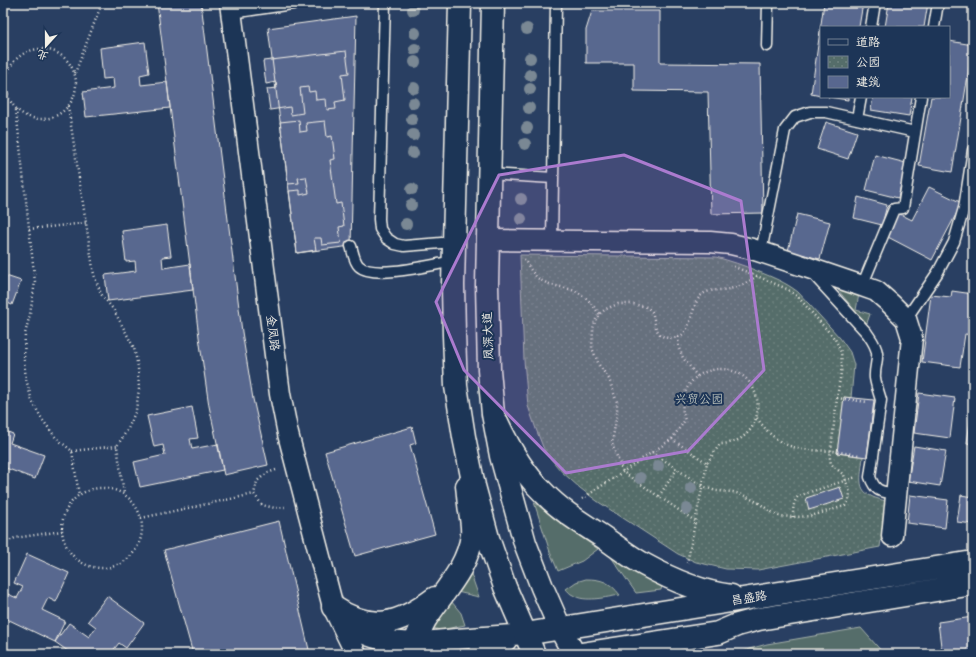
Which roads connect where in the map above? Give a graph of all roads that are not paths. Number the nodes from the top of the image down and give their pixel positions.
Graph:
1 (299, 3) edge
2 (385, 3) edge
3 (460, 3) edge
4 (494, 3) edge
5 (556, 3) edge
6 (768, 3) edge
7 (875, 3) edge
8 (938, 3) edge
9 (231, 8) edge
10 (871, 26) edge
11 (934, 26) edge
12 (767, 46) dead end
13 (861, 98) edge
14 (921, 98) edge
15 (857, 119) junction
16 (915, 132) junction
17 (973, 150) edge
18 (489, 174) junction
19 (553, 178) junction
20 (488, 240) junction
21 (552, 240) junction
22 (351, 246) dead end
23 (454, 252) junction
24 (761, 252) junction
25 (806, 267) junction
26 (862, 286) junction
27 (906, 319) junction
28 (493, 414) junction
29 (464, 437) junction
30 (896, 494) junction
31 (892, 536) dead end
32 (973, 562) edge
33 (973, 584) edge
34 (446, 591) junction
35 (746, 598) junction
36 (333, 607) junction
37 (560, 628) junction
38 (718, 633) junction
39 (525, 634) junction
40 (413, 648) edge
41 (343, 654) edge
42 (356, 654) edge
43 (478, 654) edge
44 (534, 654) edge
45 (574, 654) edge
46 (581, 654) edge
47 (689, 654) edge

1 - 9 lane
2 - 23 lane
3 - 23 main road
4 - 18 main road, 凤深大道
5 - 19 lane
6 - 12 lane
7 - 10 lane
8 - 11 lane
9 - 36 street, 金凤路
13 - 15 lane
14 - 16 lane
15 - 16 lane
15 - 24 lane
16 - 26 lane
17 - 27 lane
18 - 19 lane
18 - 20 main road, 凤深大道
19 - 21 lane
20 - 21 street
20 - 28 main road, 凤深大道
21 - 24 street
22 - 23 lane
23 - 29 main road
24 - 25 street
25 - 26 street
25 - 30 lane
26 - 27 street
27 - 30 street
28 - 35 main road
28 - 37 main road, 凤深大道
29 - 34 main road
29 - 39 main road
30 - 31 street
32 - 35 main road, 昌盛路
33 - 38 main road, 昌盛路
34 - 36 main road
34 - 40 main road
35 - 37 main road, 昌盛路
36 - 40 street
36 - 41 street
36 - 42 street, 金凤路
37 - 39 main road, 昌盛路
37 - 45 main road, 凤深大道
38 - 46 main road, 昌盛路
38 - 47 main road
39 - 40 street
39 - 43 street
39 - 44 main road

